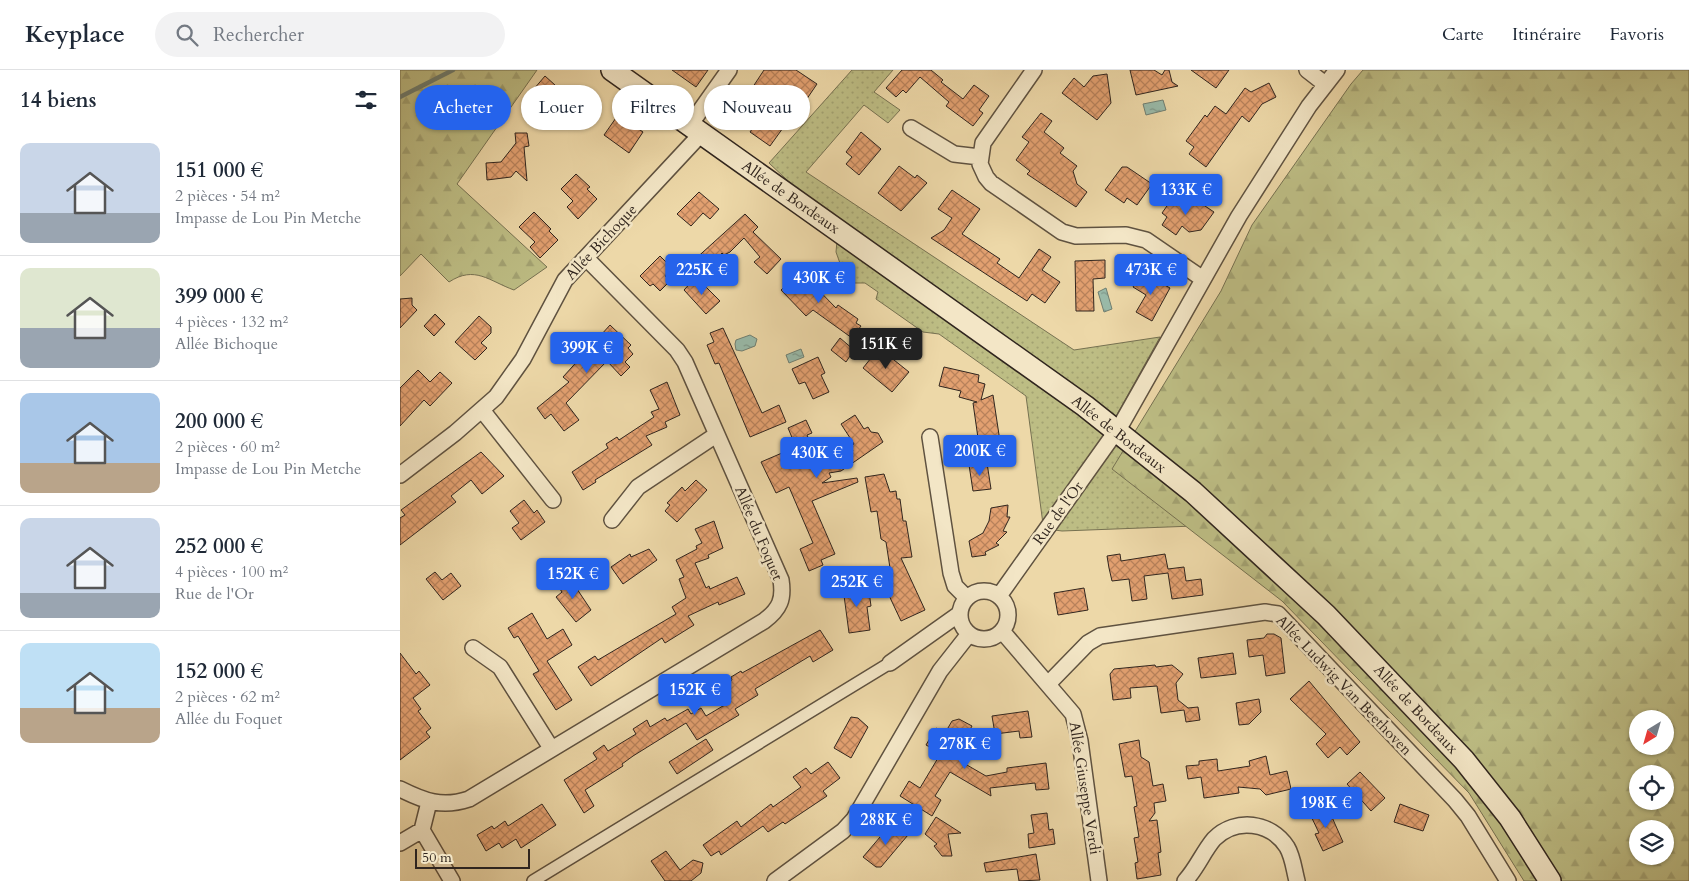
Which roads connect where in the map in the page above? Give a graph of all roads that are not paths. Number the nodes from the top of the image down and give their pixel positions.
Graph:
1 (612, 70) edge
2 (729, 70) edge
3 (1034, 70) edge
4 (1307, 70) edge
5 (1337, 70) edge
6 (1325, 84) junction
7 (911, 128) dead end
8 (695, 130) junction
9 (980, 157) junction
10 (586, 258) junction
11 (1203, 279) junction
12 (482, 410) junction
13 (1117, 430) junction
14 (716, 435) junction
15 (930, 437) dead end
16 (400, 475) edge
17 (553, 500) dead end
18 (612, 520) dead end
19 (998, 596) junction
20 (967, 598) junction
21 (960, 614) junction
22 (1002, 631) junction
23 (969, 634) junction
24 (473, 648) dead end
25 (890, 663) joint
26 (1049, 683) junction
27 (551, 748) junction
28 (400, 789) edge
29 (428, 802) junction
30 (422, 830) junction
31 (400, 844) edge
32 (452, 881) edge
33 (533, 881) edge
34 (775, 881) edge
35 (1099, 881) edge
36 (1185, 881) edge
37 (1297, 881) edge
38 (1508, 881) edge
39 (1550, 881) edge

1 - 8 main road, Allée de Bordeaux
2 - 8 street, Allée Bichoque
3 - 9 street
4 - 6 street
5 - 6 street, Rue de l'Or
6 - 11 street, Rue de l'Or
7 - 9 street
8 - 10 street, Allée Bichoque
8 - 13 main road, Allée de Bordeaux
9 - 11 street
10 - 12 street, Allée Bichoque
10 - 14 street, Allée du Foquet
11 - 13 street, Rue de l'Or
12 - 16 street, Allée Bichoque
12 - 17 street
13 - 19 street, Rue de l'Or
13 - 39 main road, Allée de Bordeaux
14 - 18 street
14 - 27 street, Allée du Foquet
15 - 20 street
19 - 20 street
19 - 22 street
20 - 21 street
21 - 23 street
21 - 25 street
22 - 23 street
22 - 26 street, Allée Giuseppe Verdi
23 - 34 street
24 - 27 street
25 - 33 street
26 - 35 street, Allée Giuseppe Verdi
26 - 38 street, Allée Ludwig Van Beethoven
27 - 29 street, Allée du Foquet
28 - 29 street, Allée du Foquet
29 - 30 street
30 - 31 street
30 - 32 street
36 - 37 street

